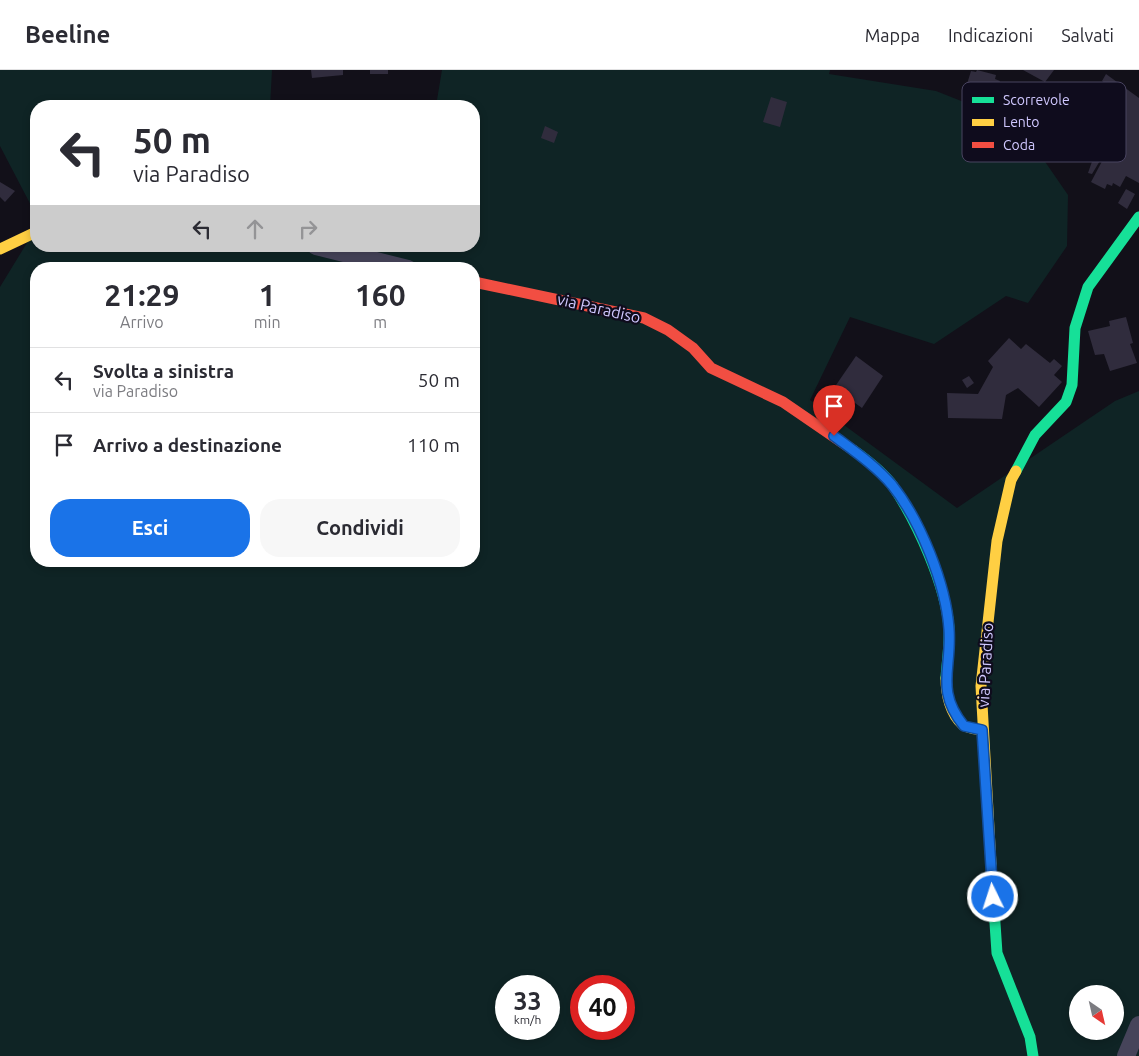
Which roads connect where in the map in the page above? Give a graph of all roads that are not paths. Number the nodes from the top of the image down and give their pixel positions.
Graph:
1 (1139, 217) edge
2 (30, 235) edge
3 (0, 249) edge
4 (340, 252) edge
5 (380, 262) edge
6 (480, 283) edge
7 (982, 730) junction
8 (1139, 1025) edge
9 (1033, 1056) edge
10 (1126, 1056) edge

1 - 7 street, via Paradiso
2 - 3 street
4 - 5 street
6 - 7 street, via Paradiso
7 - 9 street
8 - 10 street

